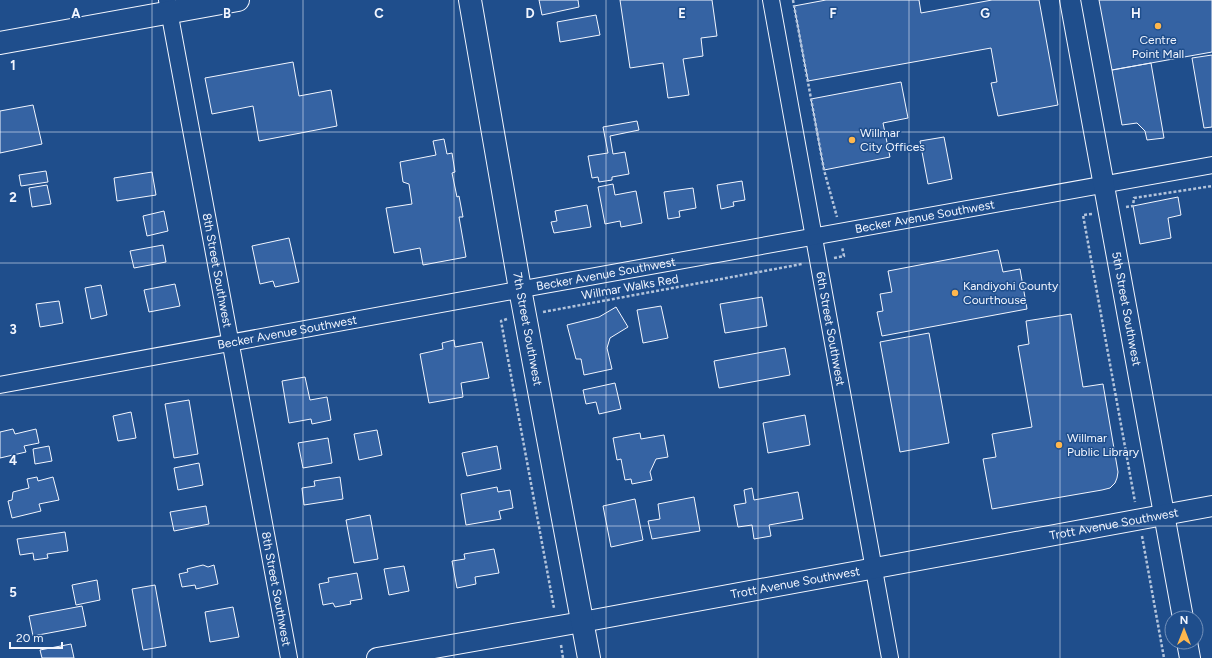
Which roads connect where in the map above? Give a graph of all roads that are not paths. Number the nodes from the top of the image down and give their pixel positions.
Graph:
1 (238, 0) edge
2 (470, 0) edge
3 (771, 0) edge
4 (1070, 0) edge
5 (168, 6) edge
6 (0, 44) edge
7 (1212, 165) edge
8 (1104, 185) junction
9 (813, 236) junction
10 (520, 289) junction
11 (230, 343) junction
12 (0, 385) edge
13 (1212, 506) edge
14 (1164, 515) junction
15 (873, 567) junction
16 (1182, 610) edge
17 (582, 622) junction
18 (290, 658) edge
19 (377, 658) edge
20 (589, 658) edge
21 (890, 658) edge

1 - 5 main road
2 - 10 main road, 7th Street Southwest
3 - 9 street, 6th Street Southwest
4 - 8 street, 5th Street Southwest
5 - 6 main road
5 - 11 street, 8th Street Southwest
7 - 8 street, Becker Avenue Southwest
8 - 9 street, Becker Avenue Southwest
8 - 14 street, 5th Street Southwest
9 - 10 street, Becker Avenue Southwest
9 - 15 street, 6th Street Southwest
10 - 11 street, Becker Avenue Southwest
10 - 17 main road, 7th Street Southwest
11 - 12 street, Becker Avenue Southwest
11 - 18 street, 8th Street Southwest
13 - 14 street, Trott Avenue Southwest
14 - 15 street, Trott Avenue Southwest
14 - 16 street, 5th Street Southwest
15 - 17 street, Trott Avenue Southwest
15 - 21 street, 6th Street Southwest
17 - 19 street, Trott Avenue Southwest
17 - 20 main road, 7th Street Southwest

